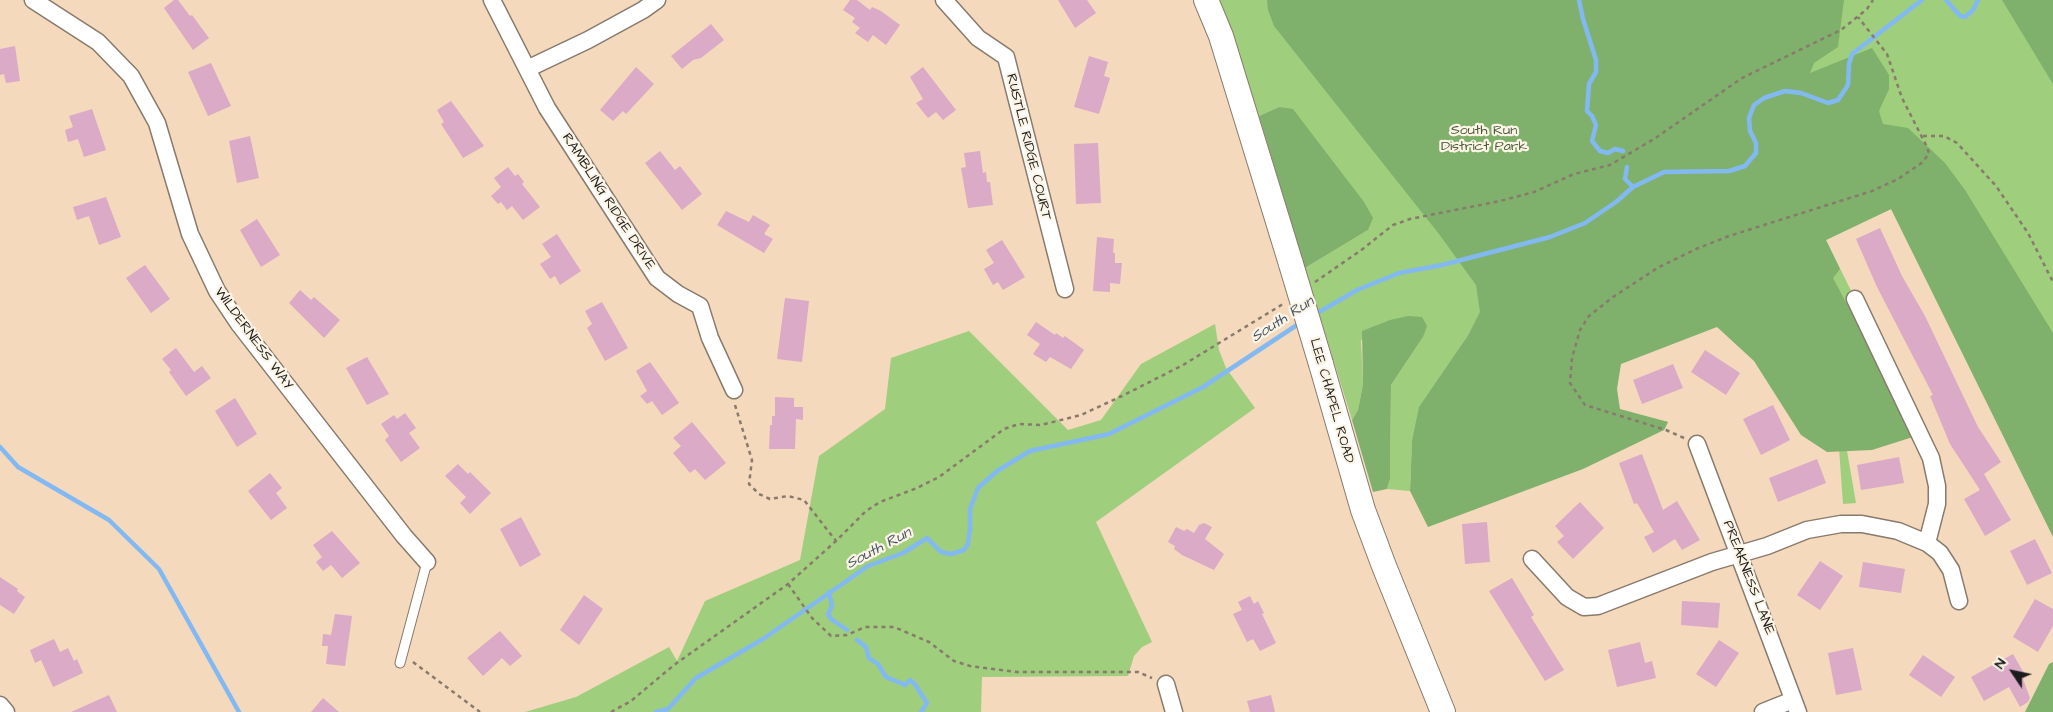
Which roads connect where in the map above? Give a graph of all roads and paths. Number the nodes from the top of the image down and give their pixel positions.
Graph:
1 (33, 0) edge
2 (492, 0) edge
3 (657, 0) edge
4 (944, 0) edge
5 (1206, 0) edge
6 (1873, 0) edge
7 (1858, 17) junction
8 (527, 70) junction
9 (1923, 136) junction
10 (2053, 282) edge
11 (1311, 284) dead end
12 (1065, 289) dead end
13 (1855, 299) dead end
14 (1286, 301) dead end
15 (734, 390) joint
16 (1697, 444) joint
17 (836, 541) junction
18 (1927, 543) junction
19 (1739, 554) junction
20 (1532, 559) dead end
21 (427, 562) joint
22 (788, 584) junction
23 (1959, 601) dead end
24 (401, 659) joint
25 (1166, 684) joint
26 (0, 706) edge
27 (1796, 706) edge
28 (6, 712) edge
29 (480, 712) edge
30 (611, 712) edge
31 (1174, 712) edge
32 (1443, 712) edge
33 (1763, 712) edge

1 - 21 street, WILDERNESS WAY
2 - 8 street, RAMBLING RIDGE DRIVE
3 - 8 street
4 - 12 street, RUSTLE RIDGE COURT
5 - 32 main road, LEE CHAPEL ROAD, bridge
6 - 7 path
7 - 9 path
7 - 11 path
8 - 15 street, RAMBLING RIDGE DRIVE
9 - 10 path
9 - 16 path
13 - 18 street
14 - 17 path
15 - 17 path
16 - 19 street, PREAKNESS LANE
17 - 22 path
18 - 19 street
18 - 23 street
19 - 20 street
19 - 27 street, PREAKNESS LANE
21 - 24 lane, WILDERNESS WAY
22 - 25 path
22 - 30 path
24 - 29 path
25 - 31 street
26 - 28 street
27 - 33 street

